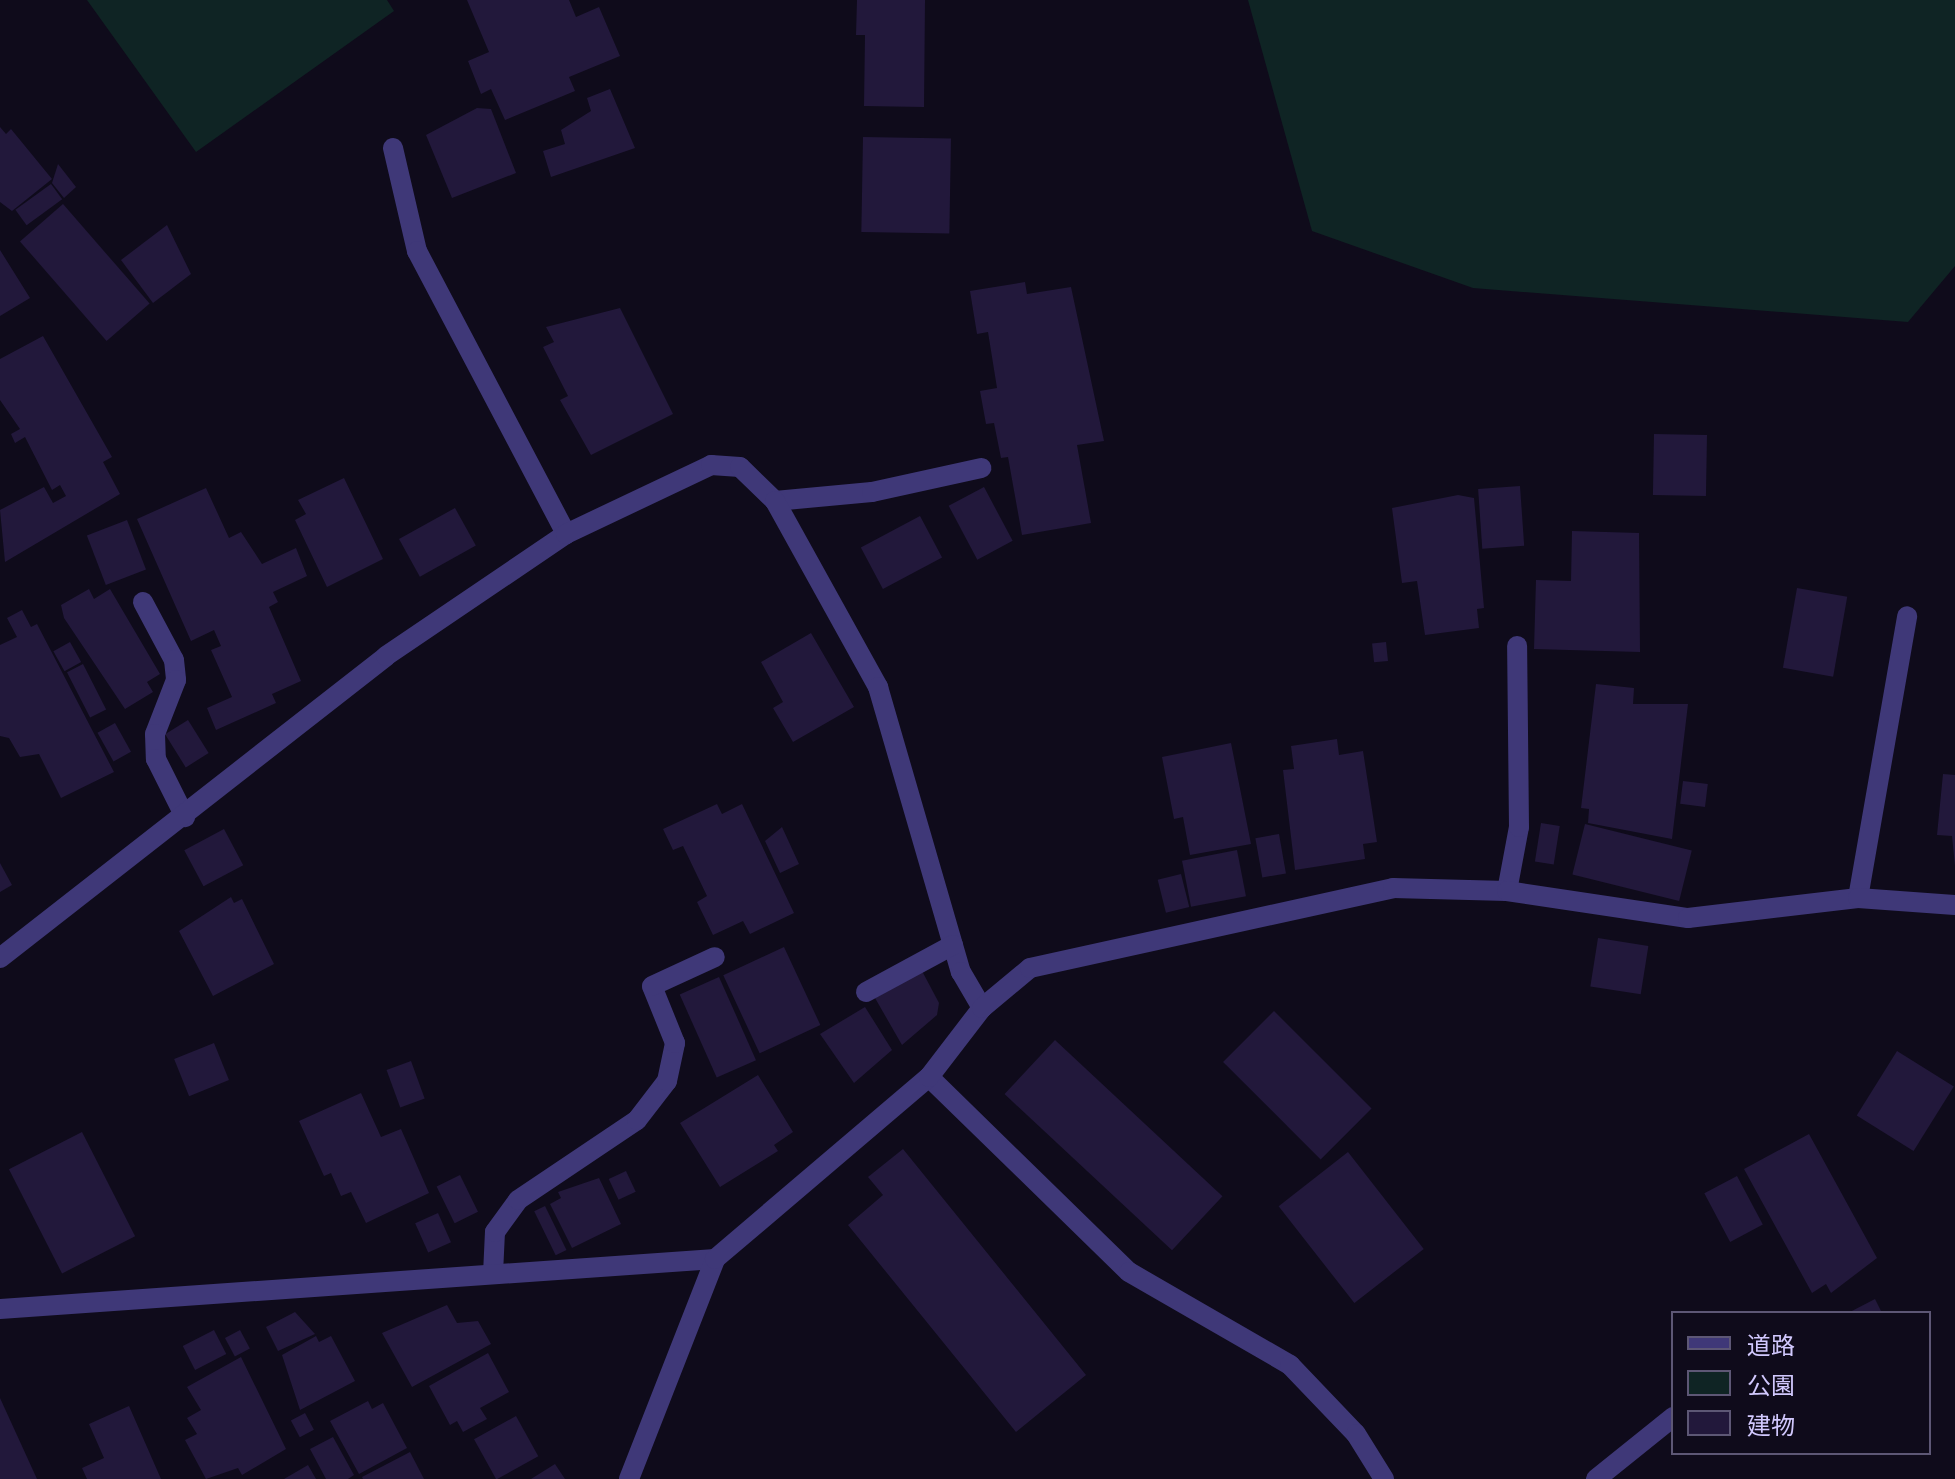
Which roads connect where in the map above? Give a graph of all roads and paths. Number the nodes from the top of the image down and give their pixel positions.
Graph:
1 (393, 148) dead end
2 (981, 468) dead end
3 (775, 501) junction
4 (566, 534) junction
5 (143, 602) dead end
6 (1907, 616) dead end
7 (1517, 646) dead end
8 (185, 817) junction
9 (1507, 891) junction
10 (1858, 898) junction
11 (1955, 905) edge
12 (953, 945) junction
13 (715, 957) dead end
14 (0, 958) edge
15 (866, 992) dead end
16 (982, 1008) junction
17 (929, 1077) junction
18 (715, 1259) junction
19 (493, 1274) junction
20 (0, 1309) edge
21 (1671, 1419) edge
22 (629, 1479) edge
23 (1384, 1479) edge
24 (1596, 1479) edge

1 - 4 street
2 - 3 street
3 - 4 street
3 - 12 street
4 - 8 street
5 - 8 street
6 - 10 street
7 - 9 street
8 - 14 street
9 - 10 street
9 - 16 street
10 - 11 street
12 - 15 street
12 - 16 street
13 - 19 street
16 - 17 street
17 - 18 street
17 - 23 street
18 - 19 street
18 - 22 street
19 - 20 street
21 - 24 street

